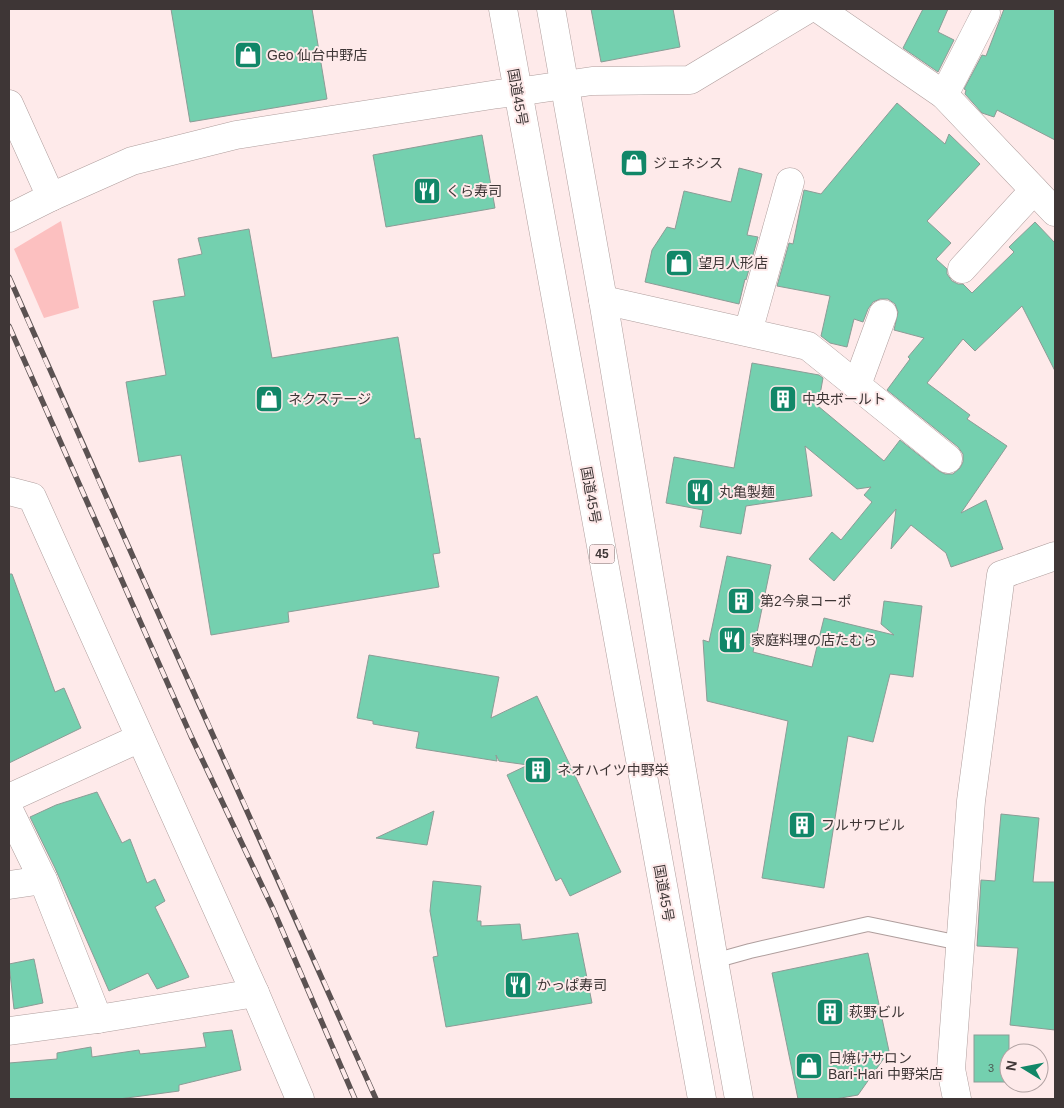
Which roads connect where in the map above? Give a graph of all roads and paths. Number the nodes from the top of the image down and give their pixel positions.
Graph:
1 (502, 9) edge
2 (551, 9) edge
3 (808, 9) edge
4 (819, 9) edge
5 (986, 13) dead end
6 (566, 86) junction
7 (517, 92) junction
8 (944, 95) junction
9 (9, 104) edge
10 (790, 182) dead end
11 (1034, 190) junction
12 (52, 197) junction
13 (1055, 212) edge
14 (9, 218) edge
15 (962, 268) dead end
16 (603, 300) junction
17 (883, 314) dead end
18 (748, 332) junction
19 (857, 385) junction
20 (948, 459) dead end
21 (9, 492) edge
22 (1055, 556) edge
23 (140, 738) junction
24 (9, 798) edge
25 (9, 810) edge
26 (43, 880) junction
27 (9, 885) edge
28 (960, 943) junction
29 (714, 962) junction
30 (255, 994) junction
31 (98, 1019) junction
32 (9, 1031) edge
33 (300, 1099) edge
34 (702, 1099) edge
35 (739, 1099) edge
36 (957, 1099) edge

1 - 7 main road, 国道45号 / 45
2 - 6 main road
3 - 6 main road
4 - 8 main road
5 - 8 main road
6 - 7 main road
6 - 16 main road
7 - 12 main road
7 - 34 main road, 国道45号 / 45
8 - 11 main road
9 - 12 main road
10 - 18 main road
11 - 13 main road
11 - 15 main road
12 - 14 main road
16 - 18 main road
16 - 29 main road
17 - 19 main road
18 - 19 main road
19 - 20 main road
21 - 23 main road
22 - 28 main road
23 - 24 main road
23 - 30 main road
25 - 26 main road
26 - 27 main road
26 - 31 main road
28 - 29 lane
28 - 36 main road
29 - 35 main road
30 - 31 main road
30 - 33 main road
31 - 32 main road

